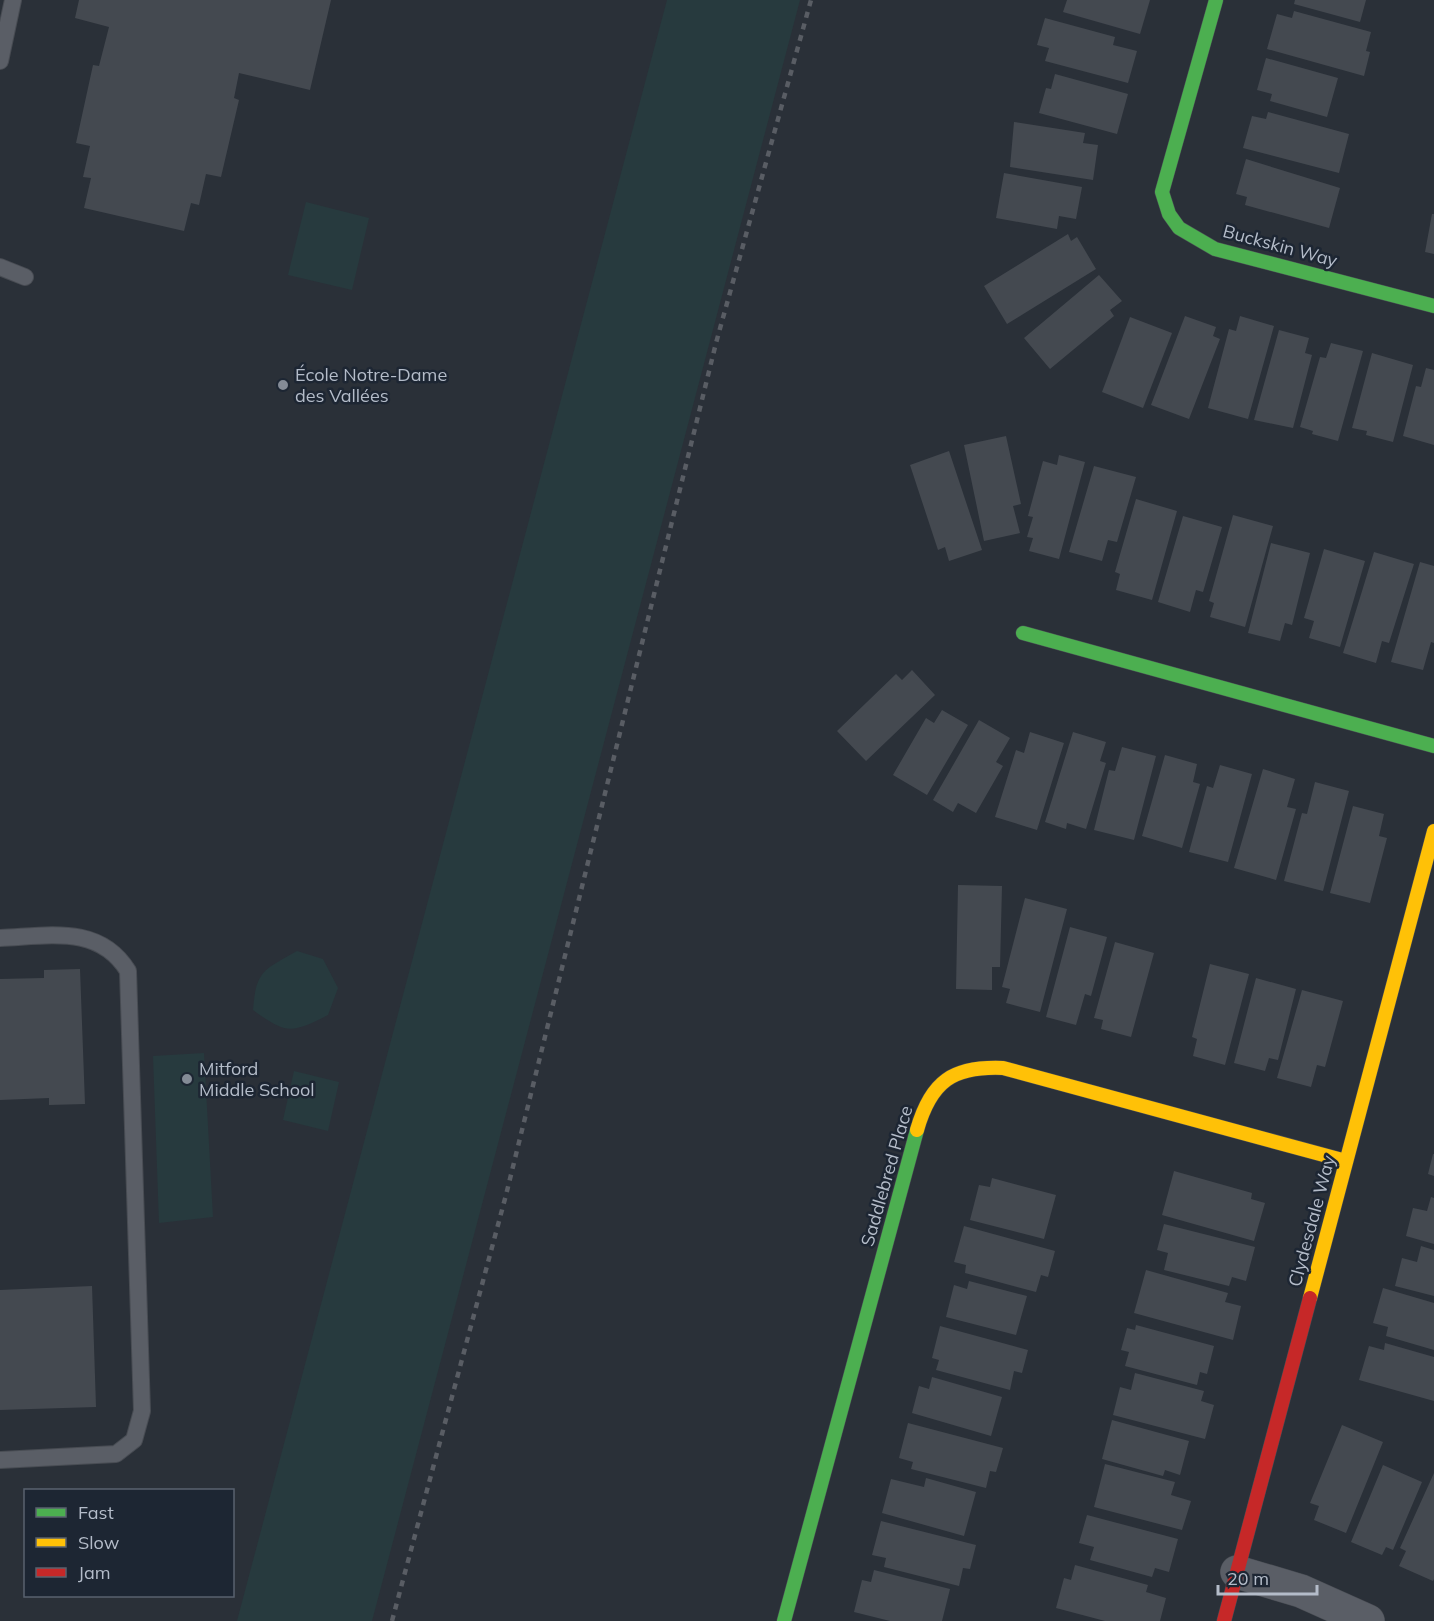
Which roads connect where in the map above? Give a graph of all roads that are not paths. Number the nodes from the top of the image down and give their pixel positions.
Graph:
1 (13, 0) edge
2 (1216, 0) edge
3 (0, 61) edge
4 (0, 267) edge
5 (25, 277) dead end
6 (1434, 306) edge
7 (1023, 633) dead end
8 (1434, 746) edge
9 (1434, 831) edge
10 (0, 938) edge
11 (1346, 1161) junction
12 (0, 1460) edge
13 (1237, 1572) junction
14 (784, 1621) edge
15 (1224, 1621) edge
16 (1368, 1621) edge

1 - 3 lane
2 - 6 street, Buckskin Way
4 - 5 lane
7 - 8 street
9 - 11 street, Clydesdale Way
10 - 12 lane
11 - 13 street, Clydesdale Way
11 - 14 street, Saddlebred Place
13 - 15 street, Clydesdale Way
13 - 16 street

